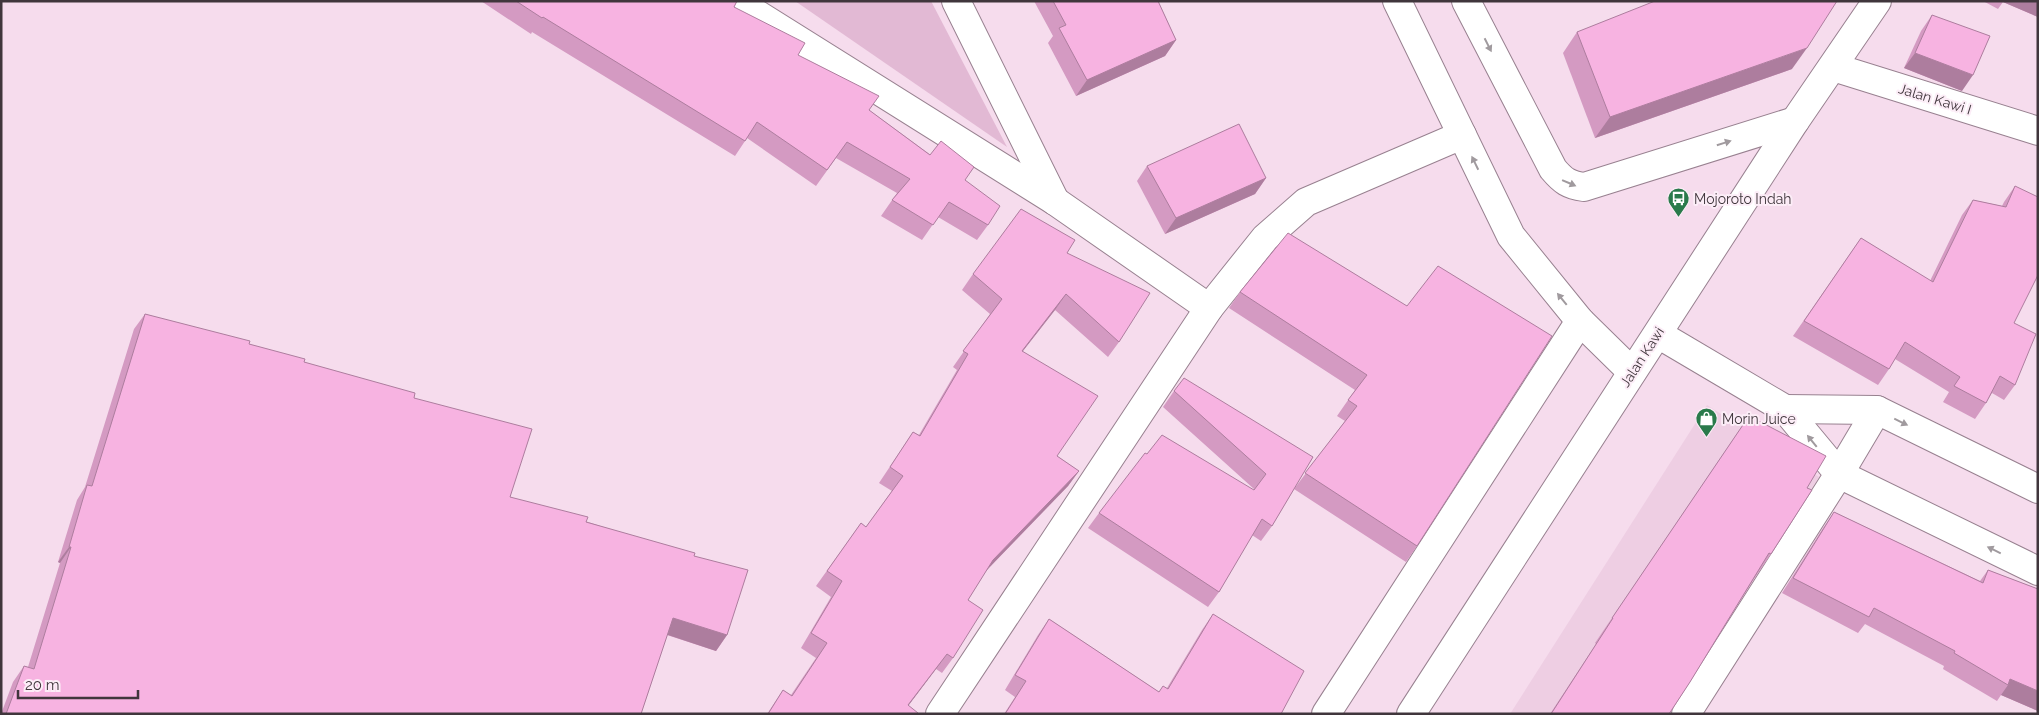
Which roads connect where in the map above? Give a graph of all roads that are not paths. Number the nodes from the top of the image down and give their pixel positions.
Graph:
1 (736, 1) edge
2 (956, 1) edge
3 (1466, 1) edge
4 (1876, 1) edge
5 (1400, 2) edge
6 (1833, 67) junction
7 (1795, 121) junction
8 (2038, 131) edge
9 (1462, 135) junction
10 (1055, 201) junction
11 (1209, 308) junction
12 (1580, 321) junction
13 (1658, 334) junction
14 (1632, 372) junction
15 (1786, 409) junction
16 (1877, 410) junction
17 (1839, 474) junction
18 (2038, 490) edge
19 (2038, 571) edge
20 (940, 714) edge
21 (1326, 714) edge
22 (1411, 714) edge
23 (1686, 714) edge

1 - 10 street
2 - 10 street
3 -> 7 street
4 - 6 street, Jalan Kawi
5 - 9 street
6 - 7 street, Jalan Kawi
6 - 8 street, Jalan Kawi I
7 - 13 street, Jalan Kawi
9 - 11 street
12 -> 9 street
10 - 11 street
11 - 20 street
12 - 14 street
12 - 21 street
13 - 14 street, Jalan Kawi
13 - 15 street
14 - 22 street, Jalan Kawi
15 - 16 street
17 -> 15 street
16 - 17 street
16 -> 18 street
19 -> 17 street
17 - 23 street

